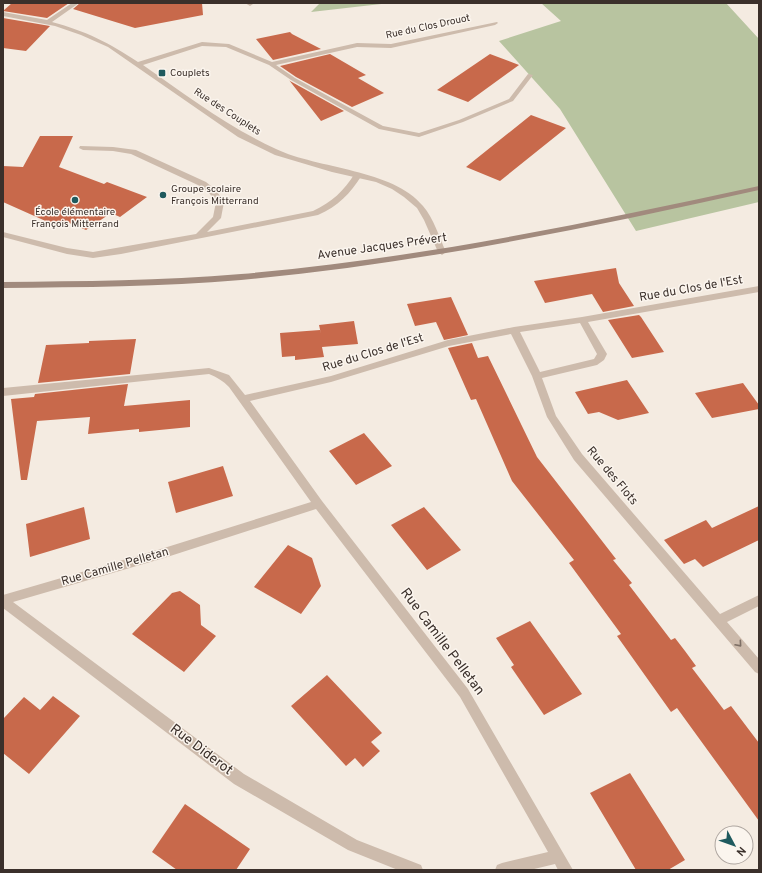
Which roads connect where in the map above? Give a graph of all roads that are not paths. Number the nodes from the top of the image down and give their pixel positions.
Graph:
1 (76, 3) edge
2 (3, 14) edge
3 (48, 22) junction
4 (494, 23) dead end
5 (271, 64) junction
6 (137, 65) junction
7 (530, 75) dead end
8 (83, 148) dead end
9 (358, 175) junction
10 (759, 188) edge
11 (3, 234) edge
12 (200, 234) junction
13 (442, 252) junction
14 (3, 285) edge
15 (759, 289) edge
16 (582, 320) junction
17 (514, 330) junction
18 (537, 376) junction
19 (3, 392) edge
20 (243, 398) junction
21 (318, 504) junction
22 (759, 600) edge
23 (3, 601) edge
24 (718, 621) junction
25 (759, 668) edge
26 (558, 856) junction
27 (416, 870) edge
28 (502, 870) edge
29 (566, 870) edge

1 - 3 street
2 - 3 street, Rue des Couplets
3 - 6 street, Rue des Couplets
4 - 5 street, Rue du Clos Drouot
5 - 6 street
5 - 7 street
6 - 9 street, Rue des Couplets
8 - 12 street
9 - 12 street
9 - 13 street, Rue des Couplets
10 - 13 main road, Avenue Jacques Prévert
11 - 12 street
13 - 14 main road, Avenue Jacques Prévert
15 - 16 street, Rue du Clos de l'Est
16 - 17 street, Rue du Clos de l'Est
16 - 18 street
17 - 18 street, Rue des Flots
17 - 20 street, Rue du Clos de l'Est
18 - 24 street, Rue des Flots
19 - 20 street
20 - 21 street, Rue Camille Pelletan
21 - 23 street, Rue Camille Pelletan
21 - 26 street, Rue Camille Pelletan
22 - 24 street
23 - 27 street, Rue Diderot
24 -> 25 street, Rue des Flots
26 - 28 street
26 - 29 street, Rue Camille Pelletan

